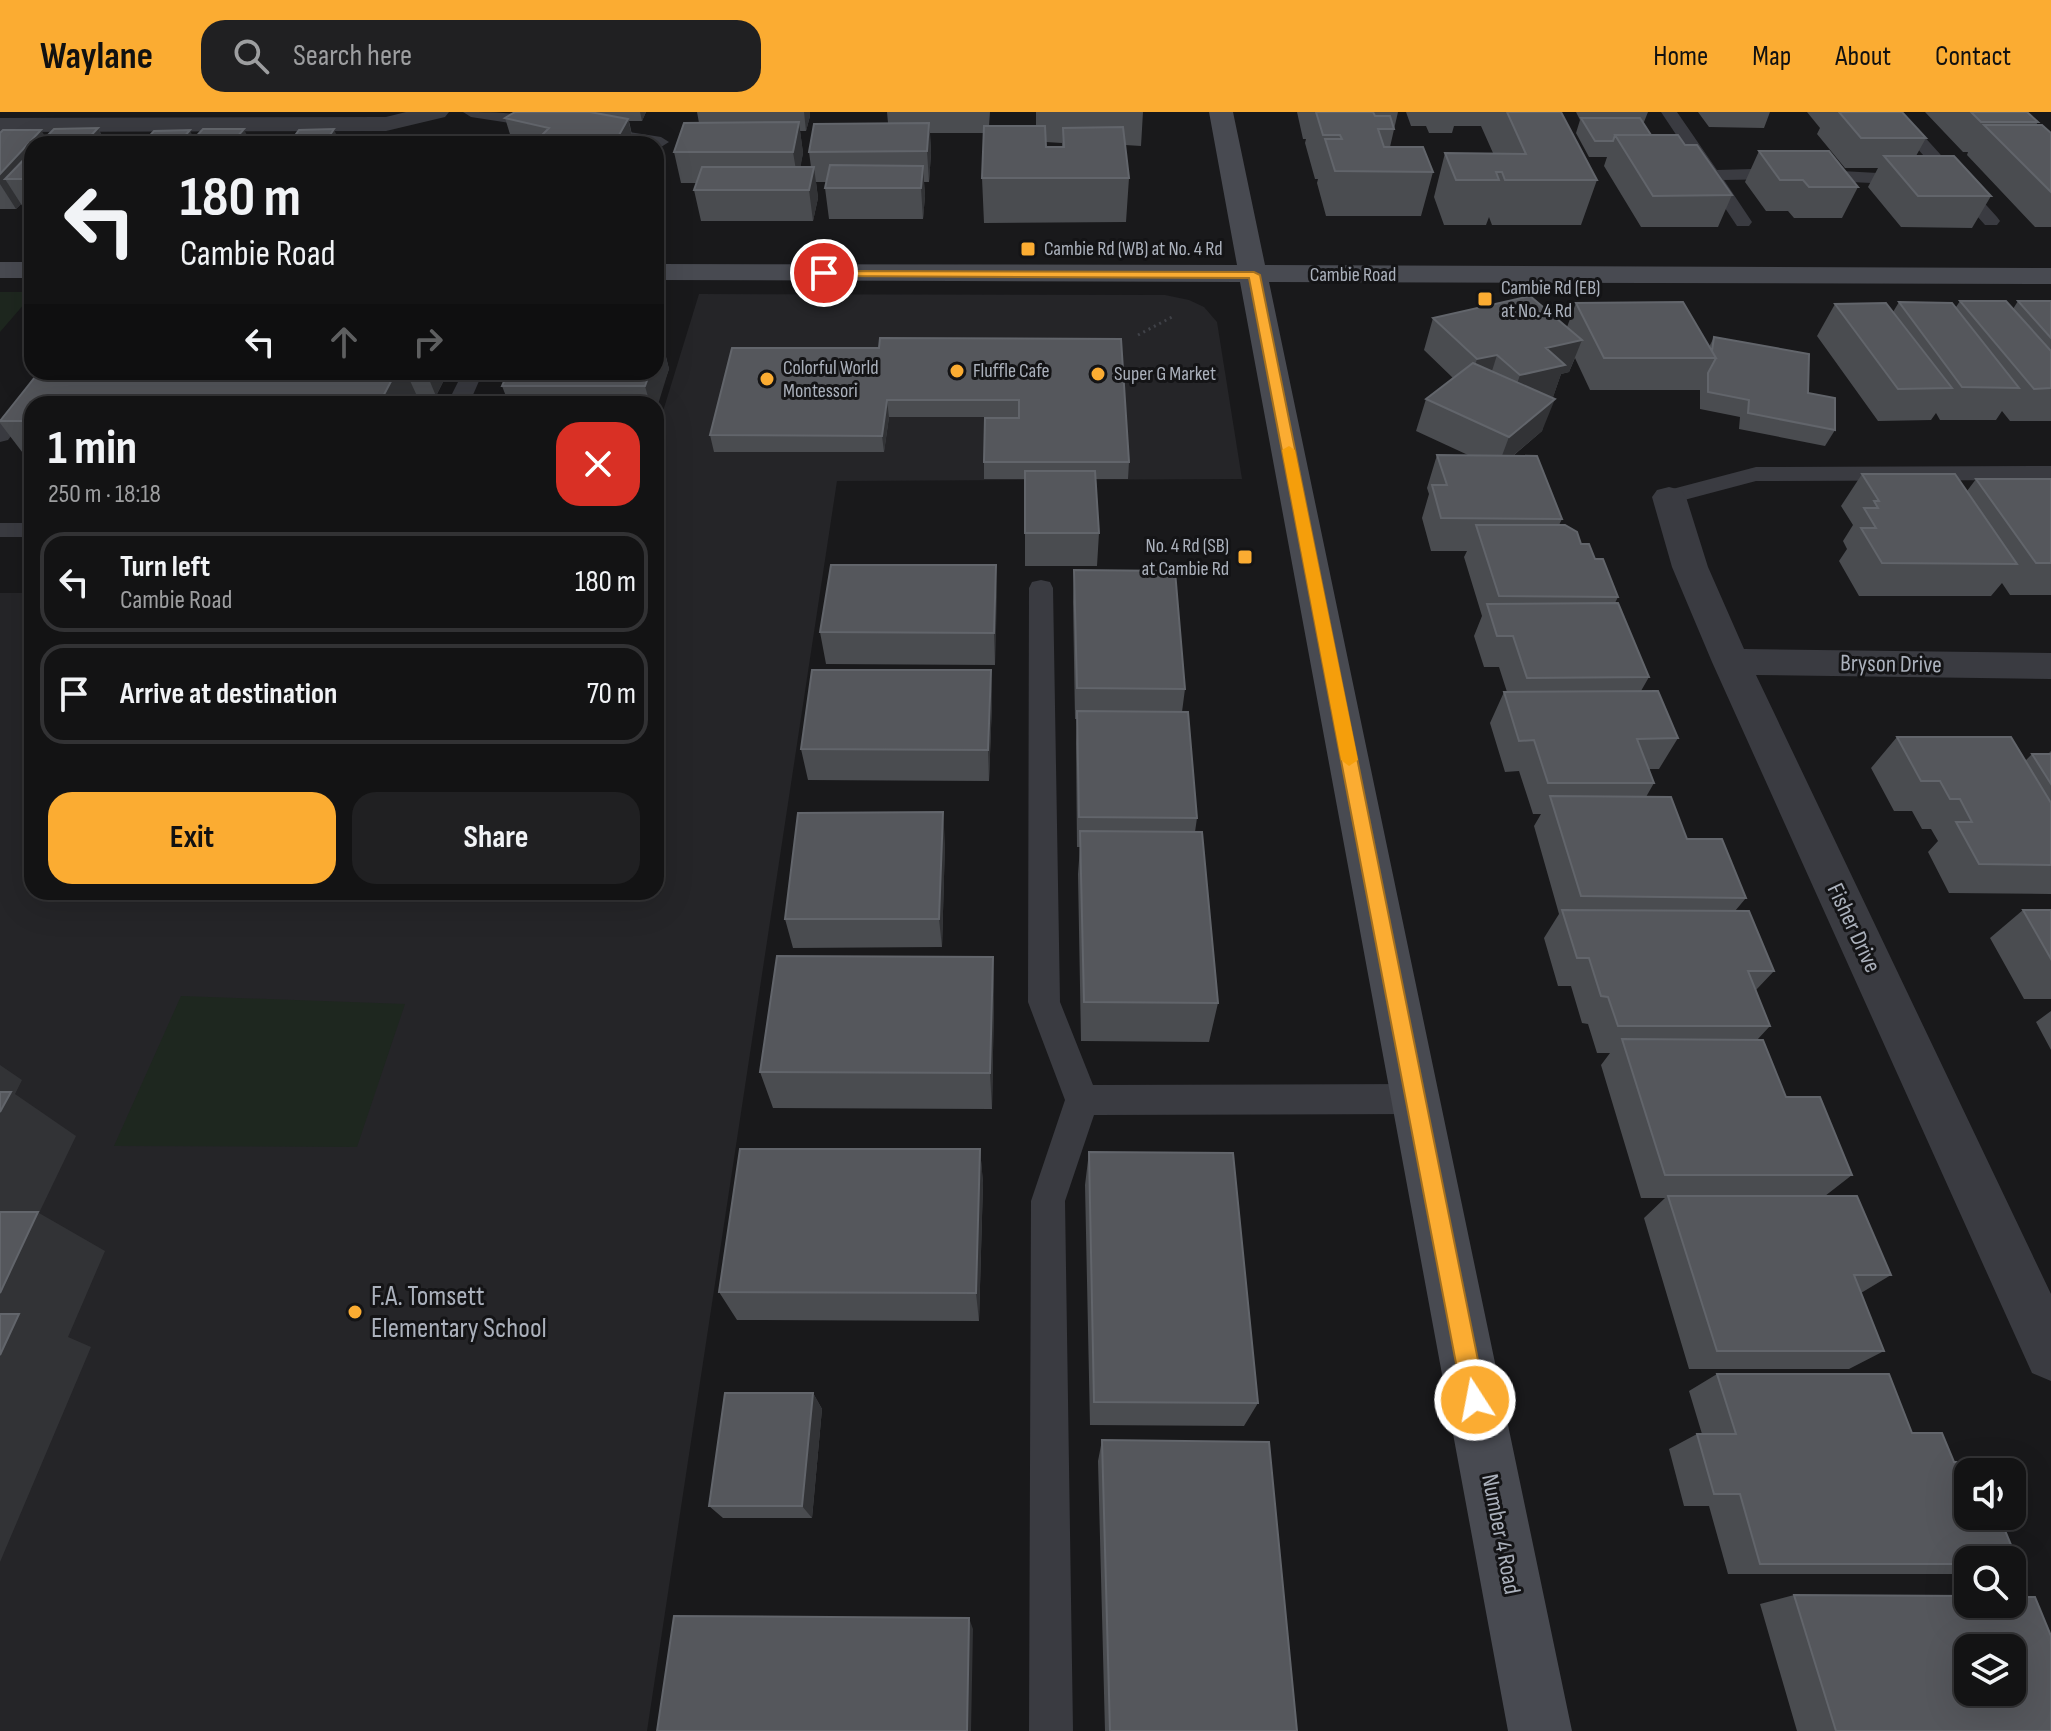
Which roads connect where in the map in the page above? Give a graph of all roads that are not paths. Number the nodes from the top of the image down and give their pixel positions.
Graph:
1 (437, 112) edge
2 (471, 112) edge
3 (1221, 112) edge
4 (1669, 112) edge
5 (1893, 112) edge
6 (237, 118) edge
7 (0, 125) edge
8 (623, 136) edge
9 (1712, 176) junction
10 (1954, 180) junction
11 (1991, 221) edge
12 (1743, 222) dead end
13 (0, 270) edge
14 (24, 270) edge
15 (664, 272) edge
16 (1254, 275) junction
17 (2051, 276) edge
18 (45, 380) edge
19 (32, 396) edge
20 (24, 405) edge
21 (0, 435) edge
22 (2051, 473) edge
23 (1669, 497) joint
24 (0, 530) edge
25 (24, 530) edge
26 (1041, 588) dead end
27 (1731, 662) junction
28 (2051, 666) edge
29 (1416, 1099) junction
30 (1082, 1100) junction
31 (2051, 1354) edge
32 (1051, 1731) edge
33 (1540, 1731) edge

1 - 6 street
2 - 8 lane
3 - 16 main road, Number 4 Road
4 - 9 lane
5 - 10 lane
6 - 7 street
9 - 10 lane
9 - 12 lane
10 - 11 lane
13 - 14 main road
15 - 16 main road, Cambie Road
16 - 17 main road, Cambie Road
16 - 29 main road, Number 4 Road
18 - 19 lane
20 - 21 lane
22 - 23 lane
23 - 27 street, Fisher Drive
24 - 25 lane
26 - 30 lane
27 - 28 street, Bryson Drive
27 - 31 street, Fisher Drive
29 - 30 lane
29 - 33 main road, Number 4 Road
30 - 32 lane

